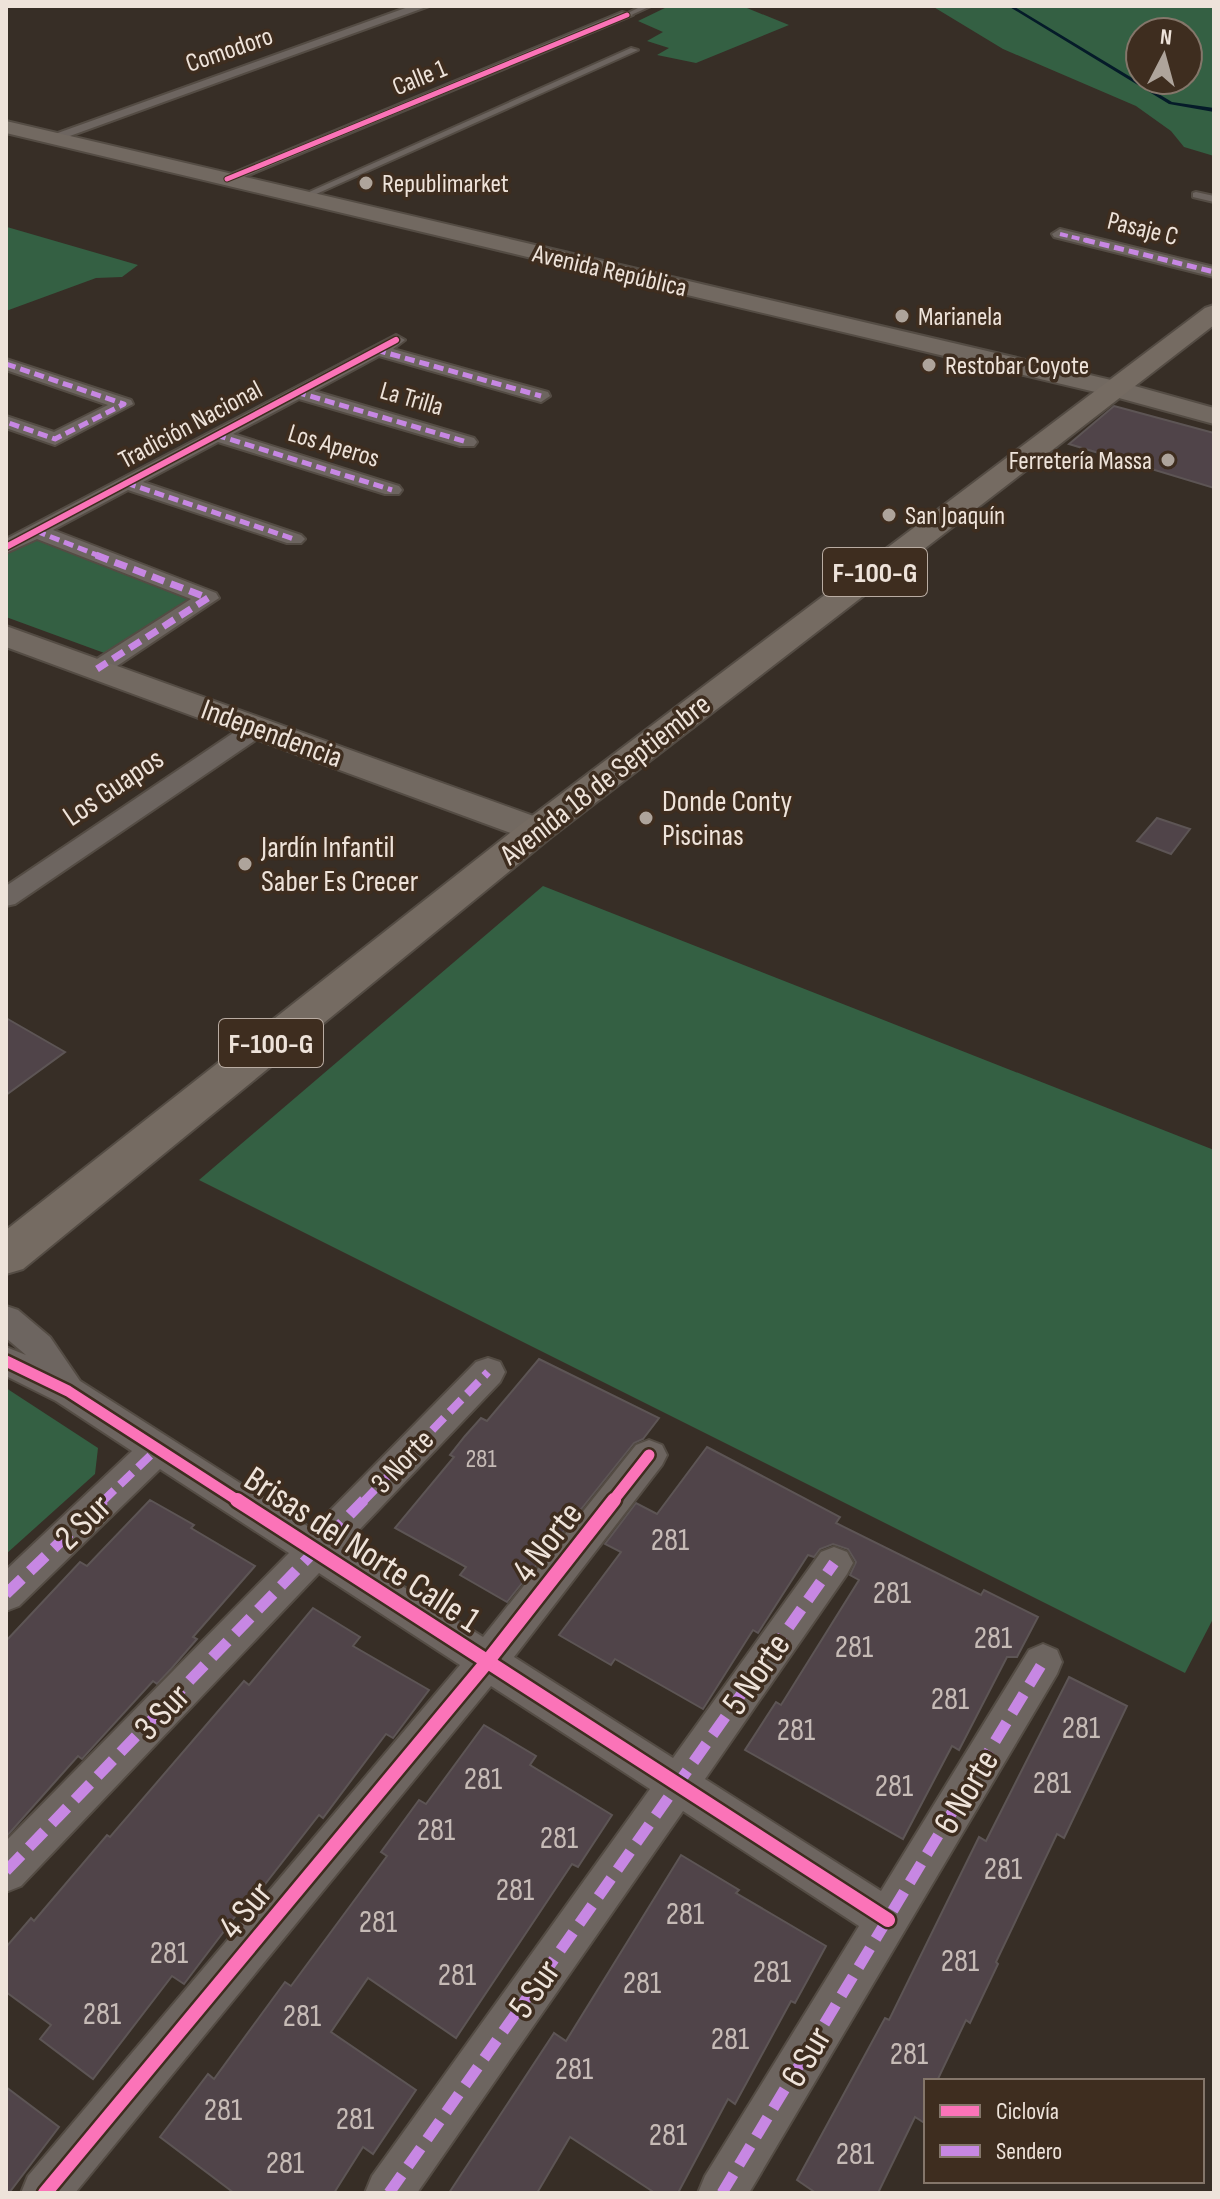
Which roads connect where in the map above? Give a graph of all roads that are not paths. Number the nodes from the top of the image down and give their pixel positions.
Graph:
1 (423, 6) edge
2 (648, 6) edge
3 (627, 15) joint
4 (634, 50) dead end
5 (6, 127) edge
6 (51, 138) junction
7 (227, 179) junction
8 (1196, 195) dead end
9 (302, 197) junction
10 (1214, 199) edge
11 (1060, 234) dead end
12 (1214, 272) edge
13 (1214, 313) edge
14 (396, 340) dead end
15 (376, 350) junction
16 (6, 364) edge
17 (1115, 389) junction
18 (296, 392) junction
19 (541, 396) dead end
20 (1214, 416) edge
21 (6, 422) edge
22 (215, 435) junction
23 (467, 442) dead end
24 (126, 483) junction
25 (392, 490) dead end
26 (36, 531) junction
27 (294, 539) dead end
28 (6, 547) edge
29 (6, 636) edge
30 (97, 669) junction
31 (257, 728) junction
32 (537, 830) junction
33 (6, 898) edge
34 (6, 1256) edge
35 (6, 1319) edge
36 (6, 1361) edge
37 (488, 1372) dead end
38 (68, 1391) junction
39 (157, 1449) junction
40 (649, 1455) dead end
41 (315, 1550) junction
42 (834, 1563) dead end
43 (6, 1594) edge
44 (487, 1662) junction
45 (1043, 1662) dead end
46 (677, 1784) junction
47 (6, 1871) edge
48 (888, 1920) junction
49 (45, 2193) edge
50 (389, 2193) edge
51 (722, 2193) edge

1 - 6 street, Comodoro
2 - 3 lane
3 - 7 street, Calle 1
4 - 9 lane
5 - 6 main road, Avenida República
6 - 7 main road, Avenida República
7 - 9 main road, Avenida República
8 - 10 lane
9 - 17 main road, Avenida República
11 - 12 street, Pasaje C
13 - 17 main road, Avenida 18 de Septiembre / F-100-G
14 - 15 street, Tradición Nacional
15 - 18 street, Tradición Nacional
15 - 19 street
16 - 21 street
17 - 20 main road, Avenida República
17 - 32 main road, Avenida 18 de Septiembre / F-100-G
18 - 22 street, Tradición Nacional
18 - 23 street, La Trilla
22 - 24 street, Tradición Nacional
22 - 25 street, Los Aperos
24 - 26 street, Tradición Nacional
24 - 27 street
26 - 28 street, Tradición Nacional
26 - 30 street
29 - 30 main road, Independencia
30 - 31 main road, Independencia
31 - 32 main road, Independencia
31 - 33 street, Los Guapos
32 - 34 main road, Avenida 18 de Septiembre / F-100-G
35 - 38 street, Brisas del Norte Calle 1
36 - 38 street, Brisas del Norte Calle 1
37 - 41 street, 3 Norte
38 - 39 street, Brisas del Norte Calle 1
39 - 41 street, Brisas del Norte Calle 1
39 - 43 street, 2 Sur
40 - 44 street, 4 Norte
41 - 44 street, Brisas del Norte Calle 1
41 - 47 street, 3 Sur
42 - 46 street, 5 Norte
44 - 46 street, Brisas del Norte Calle 1
44 - 49 street, 4 Sur
45 - 48 street, 6 Norte
46 - 48 street, Brisas del Norte Calle 1
46 - 50 street, 5 Sur
48 - 51 street, 6 Sur

